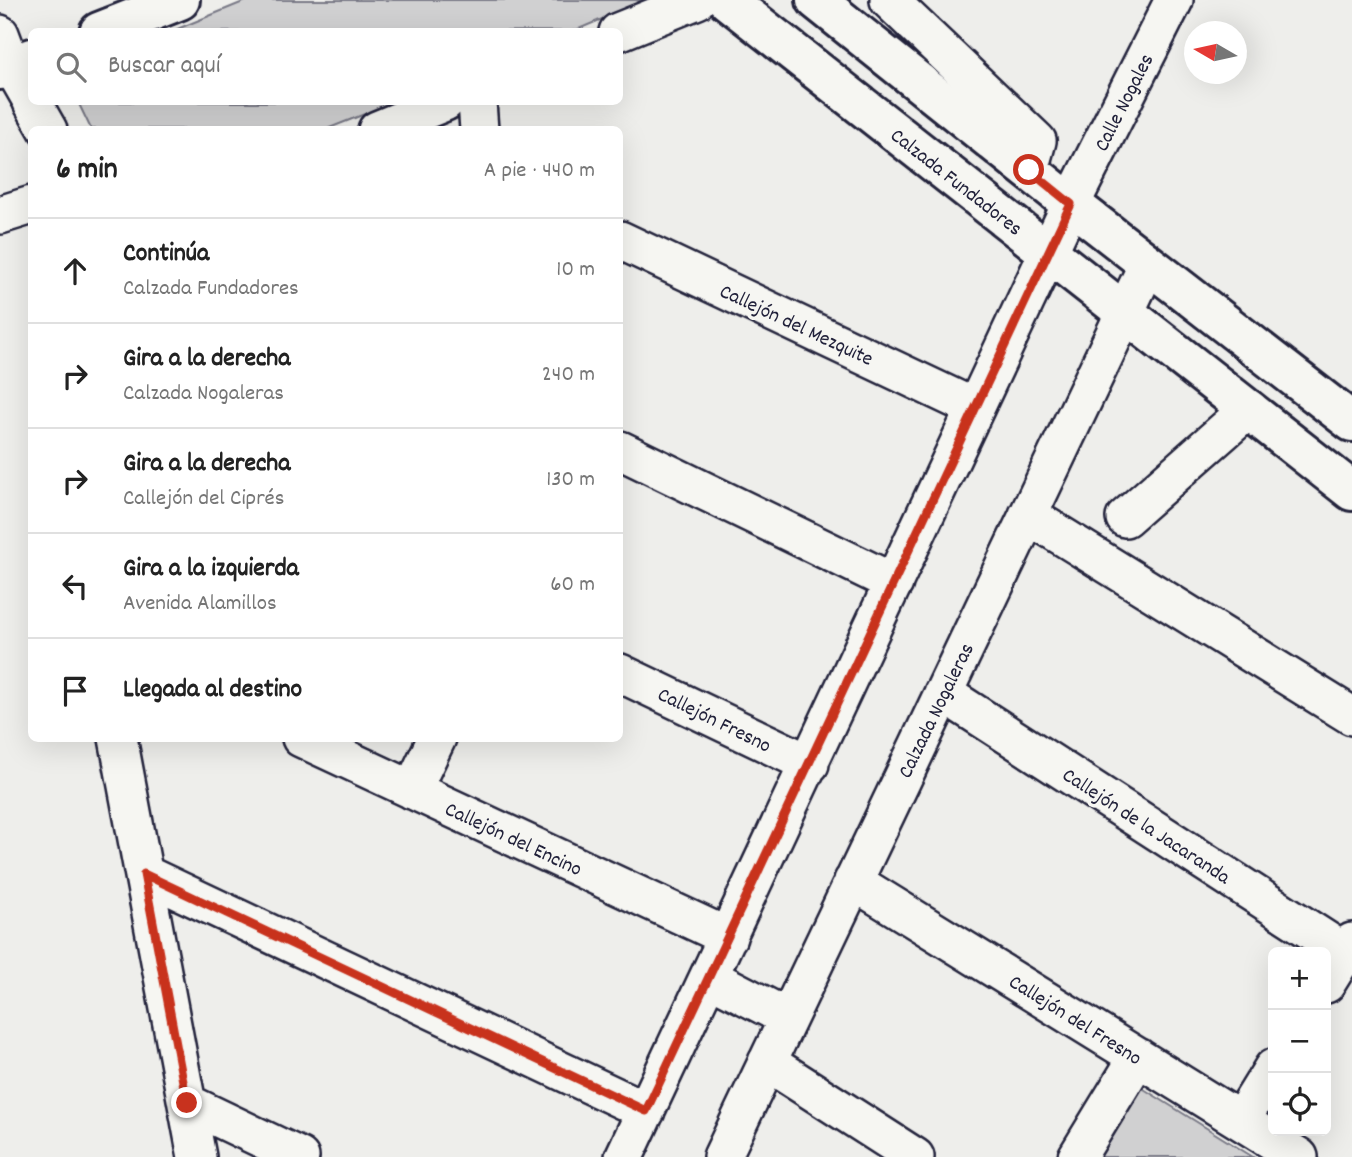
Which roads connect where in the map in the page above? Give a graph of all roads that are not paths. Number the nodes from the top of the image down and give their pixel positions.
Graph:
1 (180, 0) edge
2 (696, 0) edge
3 (727, 0) edge
4 (817, 0) edge
5 (889, 0) edge
6 (1174, 0) edge
7 (109, 28) edge
8 (623, 30) edge
9 (11, 57) edge
10 (28, 93) edge
11 (34, 105) edge
12 (438, 105) edge
13 (477, 105) edge
14 (46, 126) edge
15 (388, 126) edge
16 (479, 126) edge
17 (1029, 170) junction
18 (1071, 204) junction
19 (28, 206) edge
20 (0, 215) edge
21 (623, 241) edge
22 (1048, 252) junction
23 (1148, 264) junction
24 (1126, 312) junction
25 (975, 408) junction
26 (1249, 410) junction
27 (1352, 422) edge
28 (623, 451) edge
29 (1352, 491) edge
30 (1028, 515) junction
31 (1125, 518) dead end
32 (894, 583) junction
33 (623, 674) edge
34 (943, 694) junction
35 (1352, 716) edge
36 (119, 742) edge
37 (310, 742) edge
38 (435, 742) edge
39 (810, 764) junction
40 (412, 790) junction
41 (144, 874) junction
42 (853, 881) junction
43 (728, 937) junction
44 (1350, 951) edge
45 (709, 977) junction
46 (1331, 977) edge
47 (788, 1018) junction
48 (1138, 1057) junction
49 (767, 1062) junction
50 (1270, 1073) edge
51 (187, 1103) junction
52 (646, 1111) junction
53 (1241, 1120) junction
54 (197, 1157) edge
55 (300, 1157) edge
56 (624, 1157) edge
57 (722, 1157) edge
58 (915, 1157) edge
59 (1077, 1157) edge
60 (1299, 1157) edge

1 - 7 main road
2 - 8 street
3 - 22 main road, Calzada Fundadores
4 - 17 main road
5 - 17 street
6 - 18 street, Calle Nogales
9 - 10 street
11 - 14 street
12 - 15 street
13 - 16 street
17 - 18 main road
18 - 22 street
18 - 23 main road
19 - 20 street
21 - 25 street, Callejón del Mezquite
22 - 24 main road, Calzada Fundadores
22 - 25 street
23 - 24 street, Calzada Nogaleras
23 - 27 main road
24 - 26 main road, Calzada Fundadores
24 - 30 street, Calzada Nogaleras
25 - 32 street
26 - 29 main road, Calzada Fundadores
26 - 31 street
28 - 32 street
30 - 34 street, Calzada Nogaleras
30 - 35 street
32 - 39 street
33 - 39 street, Callejón Fresno
34 - 42 street, Calzada Nogaleras
34 - 44 street, Callejón de la Jacaranda
36 - 41 street
37 - 40 street, Callejón del Encino
38 - 40 street
39 - 43 street
40 - 43 street, Callejón del Encino
41 - 51 street
41 - 52 street
42 - 47 street, Calzada Nogaleras
42 - 48 street, Callejón del Fresno
43 - 45 street
44 - 46 street
45 - 47 street
45 - 52 street
47 - 49 street, Calzada Nogaleras
48 - 53 street, Callejón del Fresno
48 - 59 street
49 - 57 street, Calzada Nogaleras
49 - 58 street
50 - 53 street
51 - 54 street
51 - 55 street
52 - 56 street
53 - 60 street, Callejón del Fresno

